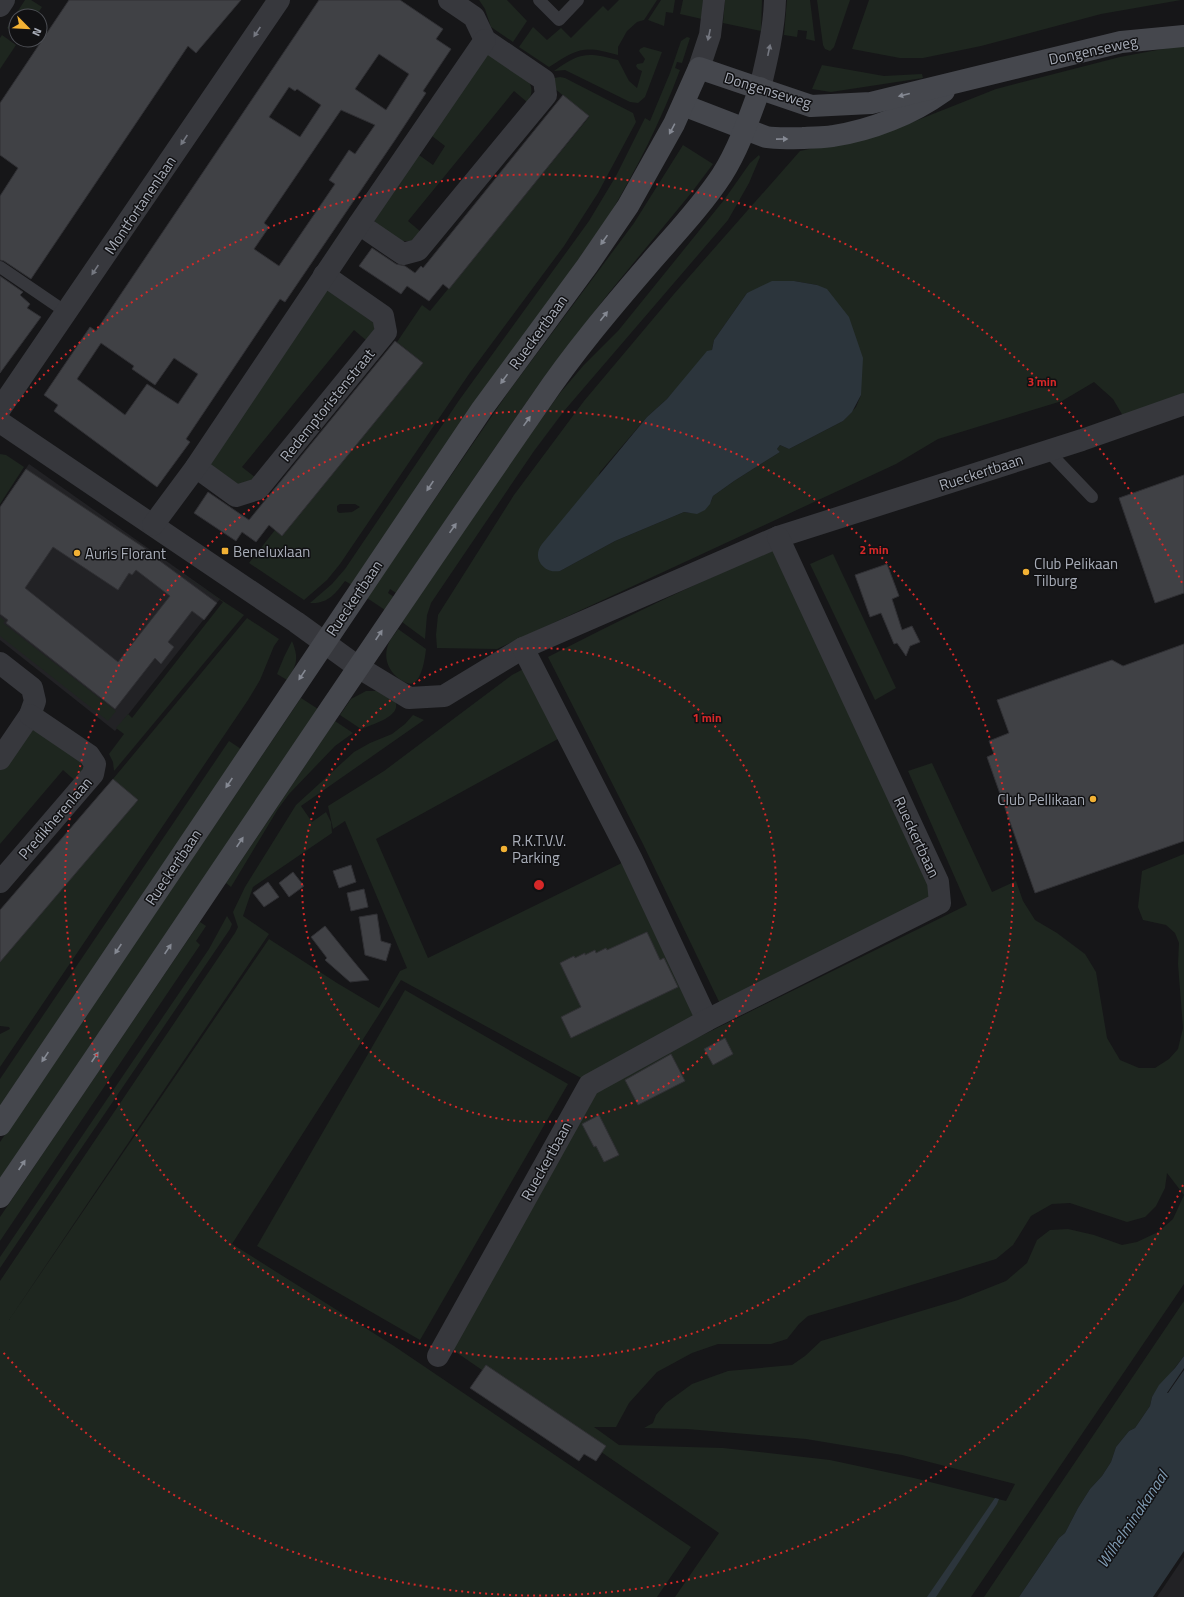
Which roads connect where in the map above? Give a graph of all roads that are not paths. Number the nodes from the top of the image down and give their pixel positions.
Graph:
1 (4, 0) edge
2 (280, 0) edge
3 (449, 0) edge
4 (539, 0) edge
5 (578, 0) edge
6 (714, 0) edge
7 (775, 0) edge
8 (0, 6) edge
9 (1184, 36) edge
10 (485, 40) junction
11 (699, 68) junction
12 (956, 82) junction
13 (760, 88) junction
14 (683, 105) junction
15 (745, 129) junction
16 (359, 224) junction
17 (0, 267) edge
18 (324, 275) junction
19 (67, 311) junction
20 (1184, 404) edge
21 (0, 409) edge
22 (0, 422) edge
23 (1048, 450) junction
24 (196, 467) junction
25 (1092, 496) dead end
26 (153, 525) junction
27 (778, 536) junction
28 (324, 643) junction
29 (523, 648) junction
30 (0, 663) edge
31 (358, 667) junction
32 (30, 715) junction
33 (0, 759) edge
34 (0, 882) edge
35 (707, 1020) junction
36 (0, 1125) edge
37 (0, 1197) edge
38 (438, 1356) dead end

1 - 8 street
2 -> 19 street, Montfortanenlaan
3 - 10 street
4 - 5 lane
6 -> 11 street
13 -> 7 street
9 - 12 main road, Dongenseweg
10 - 16 street
10 - 16 street
11 - 13 main road, Dongenseweg
11 - 14 main road, Rueckertbaan
12 -> 13 main road, Dongenseweg
15 -> 12 main road, Dongenseweg
13 - 15 main road
14 - 15 main road, Dongenseweg
14 -> 28 main road, Rueckertbaan
31 -> 15 main road
16 - 18 street
17 - 19 lane
18 - 24 street
18 - 24 street, Redemptoristenstraat
19 - 21 street, Montfortanenlaan
20 - 23 street, Rueckertbaan
22 - 26 street
23 - 25 lane
23 - 27 street, Rueckertbaan
24 - 26 street
26 - 28 street
27 - 29 street, Rueckertbaan
27 - 35 street, Rueckertbaan
28 - 31 street, Rueckertbaan
28 -> 36 main road, Rueckertbaan
29 - 31 street, Rueckertbaan
29 - 35 street
30 - 32 street
37 -> 31 main road
32 - 33 street
32 - 34 street, Predikherenlaan
35 - 38 street, Rueckertbaan

